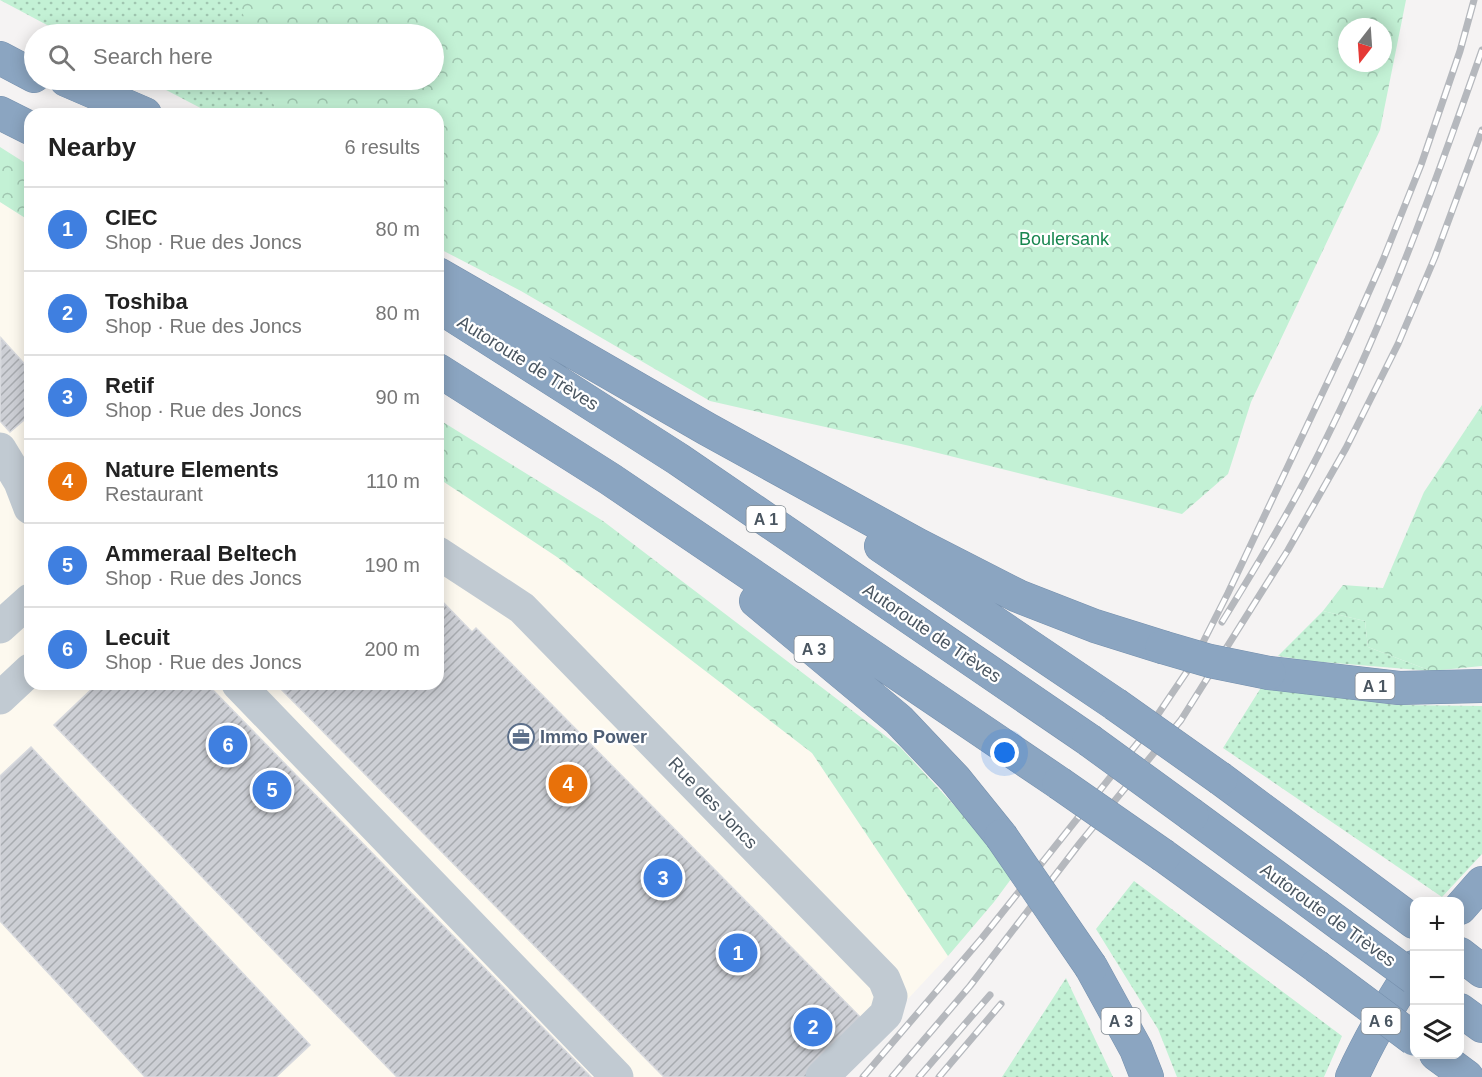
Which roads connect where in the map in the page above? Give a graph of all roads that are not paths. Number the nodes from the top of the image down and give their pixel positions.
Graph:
1 (0, 56) edge
2 (24, 64) edge
3 (24, 70) edge
4 (60, 90) edge
5 (89, 90) edge
6 (95, 108) edge
7 (131, 108) edge
8 (0, 113) edge
9 (24, 125) edge
10 (444, 277) edge
11 (444, 310) edge
12 (444, 374) edge
13 (707, 429) junction
14 (0, 449) edge
15 (610, 478) junction
16 (24, 493) edge
17 (444, 557) edge
18 (24, 605) edge
19 (0, 627) edge
20 (24, 676) edge
21 (1482, 686) edge
22 (244, 690) edge
23 (0, 698) edge
24 (1482, 883) edge
25 (1464, 903) edge
26 (1410, 919) edge
27 (1464, 957) edge
28 (1482, 971) edge
29 (1410, 973) edge
30 (1410, 975) edge
31 (1410, 1036) edge
32 (617, 1077) edge
33 (822, 1077) edge
34 (1147, 1077) edge
35 (1352, 1077) edge

1 - 2 highway
1 - 3 highway
4 - 6 highway
5 - 7 highway
8 - 9 highway
10 - 13 highway, A 1
11 - 30 highway, Autoroute de Trèves / A 1, bridge
12 - 15 highway
13 - 21 highway, A 1, bridge
13 - 26 highway, A 1, bridge
14 - 16 street
15 - 31 highway, bridge
15 - 34 highway, A 3, bridge
17 - 33 street, Rue des Joncs
18 - 19 street
20 - 23 street
22 - 32 street
24 - 25 highway
27 - 28 highway
29 - 35 highway, A 6

